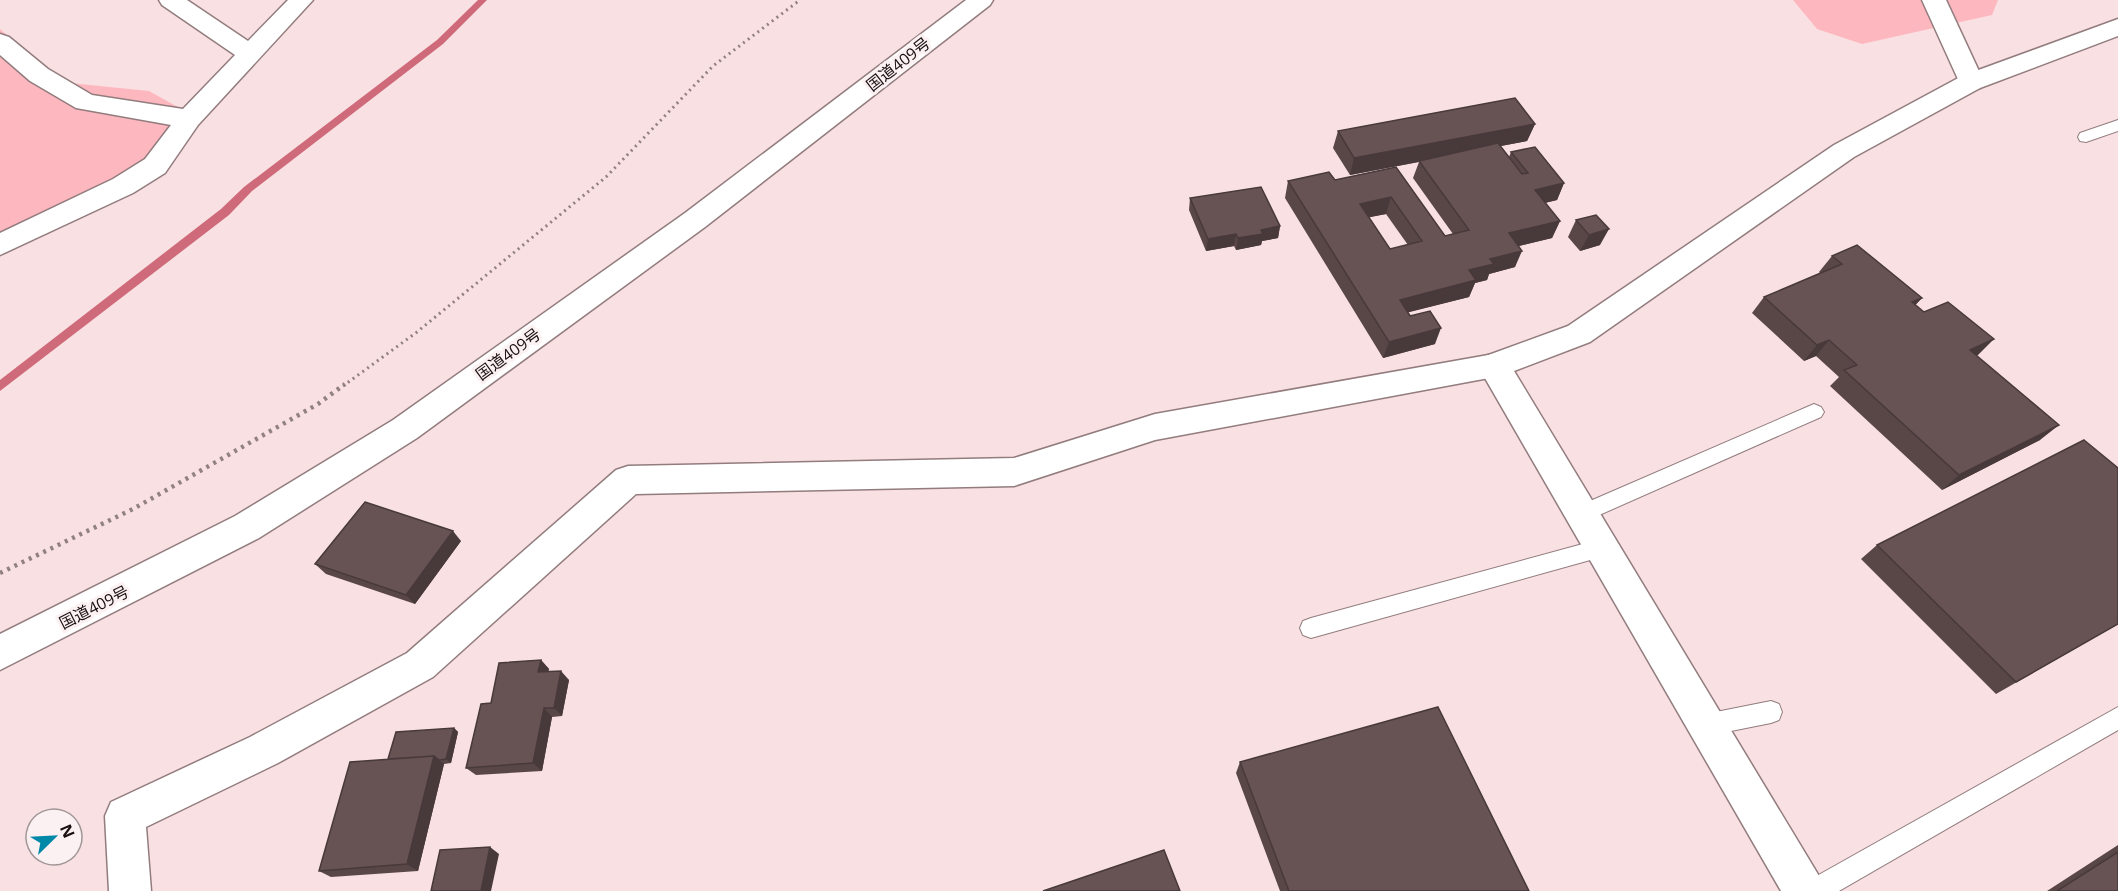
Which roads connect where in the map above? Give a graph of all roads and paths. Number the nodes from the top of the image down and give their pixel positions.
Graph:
1 (171, 0) edge
2 (301, 0) edge
3 (800, 0) edge
4 (981, 0) edge
5 (1934, 0) edge
6 (2118, 27) edge
7 (0, 42) edge
8 (251, 55) junction
9 (1971, 82) junction
10 (189, 119) junction
11 (2118, 125) edge
12 (2086, 137) dead end
13 (0, 245) edge
14 (1494, 366) junction
15 (1814, 412) dead end
16 (1581, 514) junction
17 (1601, 548) junction
18 (0, 573) edge
19 (1311, 627) dead end
20 (0, 653) edge
21 (1771, 712) dead end
22 (2118, 718) edge
23 (1706, 725) junction
24 (130, 891) edge
25 (1804, 891) edge
26 (1815, 891) edge

1 - 8 main road
2 - 8 main road
3 - 18 path
4 - 20 main road, 国道409号
5 - 9 main road
6 - 9 main road
7 - 10 main road
8 - 10 main road
9 - 14 main road
10 - 13 main road
11 - 12 lane
14 - 16 main road
14 - 24 main road
15 - 16 lane
16 - 17 main road
17 - 19 lane
17 - 23 main road
21 - 23 lane
22 - 26 lane
23 - 25 main road

